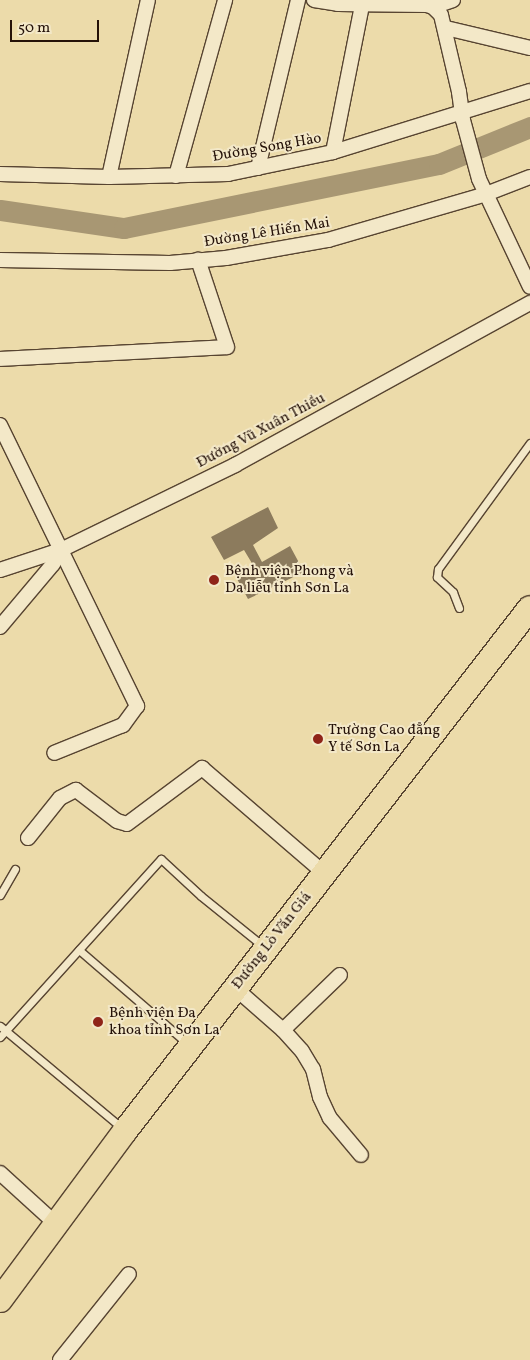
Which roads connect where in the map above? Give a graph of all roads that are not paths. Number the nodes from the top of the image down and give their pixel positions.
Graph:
1 (148, 0) edge
2 (225, 0) edge
3 (298, 0) edge
4 (314, 0) edge
5 (454, 0) edge
6 (362, 2) edge
7 (434, 7) junction
8 (446, 28) junction
9 (530, 48) edge
10 (530, 91) edge
11 (462, 115) junction
12 (334, 152) junction
13 (258, 168) junction
14 (0, 174) edge
15 (176, 176) junction
16 (109, 177) junction
17 (530, 177) edge
18 (486, 194) junction
19 (0, 260) edge
20 (198, 260) junction
21 (530, 287) edge
22 (530, 303) edge
23 (0, 358) edge
24 (0, 425) edge
25 (530, 442) edge
26 (61, 550) junction
27 (0, 570) edge
28 (459, 608) dead end
29 (530, 608) edge
30 (0, 627) edge
31 (54, 752) dead end
32 (28, 838) dead end
33 (15, 868) dead end
34 (324, 873) junction
35 (0, 895) edge
36 (266, 948) junction
37 (79, 950) junction
38 (340, 975) dead end
39 (235, 988) junction
40 (3, 1028) edge
41 (282, 1030) junction
42 (0, 1037) edge
43 (190, 1046) junction
44 (125, 1131) junction
45 (361, 1155) dead end
46 (0, 1173) edge
47 (56, 1224) junction
48 (129, 1274) dead end
49 (0, 1300) edge
50 (60, 1360) edge

1 - 16 street
2 - 15 street
3 - 13 street
4 - 6 street
5 - 7 street
6 - 7 street
6 - 12 street
7 - 8 street
8 - 9 street
8 - 11 street
10 - 11 street, Đường Song Hào
11 - 12 street, Đường Song Hào
11 - 18 street
12 - 13 street, Đường Song Hào
13 - 15 street, Đường Song Hào
14 - 16 street, Đường Song Hào
15 - 16 street, Đường Song Hào
17 - 18 street, Đường Lê Hiến Mai
18 - 20 street, Đường Lê Hiến Mai
18 - 21 street
19 - 20 street, Đường Lê Hiến Mai
20 - 23 street
22 - 26 street, Đường Vũ Xuân Thiều
24 - 26 street
25 - 28 lane
26 - 27 street, Đường Vũ Xuân Thiều
26 - 30 street
26 - 31 street
29 - 34 highway, Đường Lò Văn Giá
32 - 34 street
33 - 35 lane
34 - 36 highway, Đường Lò Văn Giá
36 - 37 lane
36 - 39 highway, Đường Lò Văn Giá
37 - 40 lane
37 - 43 lane
38 - 41 street
39 - 41 street
39 - 43 highway, Đường Lò Văn Giá
40 - 42 lane
40 - 44 lane
41 - 45 street
43 - 44 highway, Đường Lò Văn Giá
44 - 47 highway, Đường Lò Văn Giá
46 - 47 street
47 - 49 highway, Đường Lò Văn Giá
48 - 50 street

